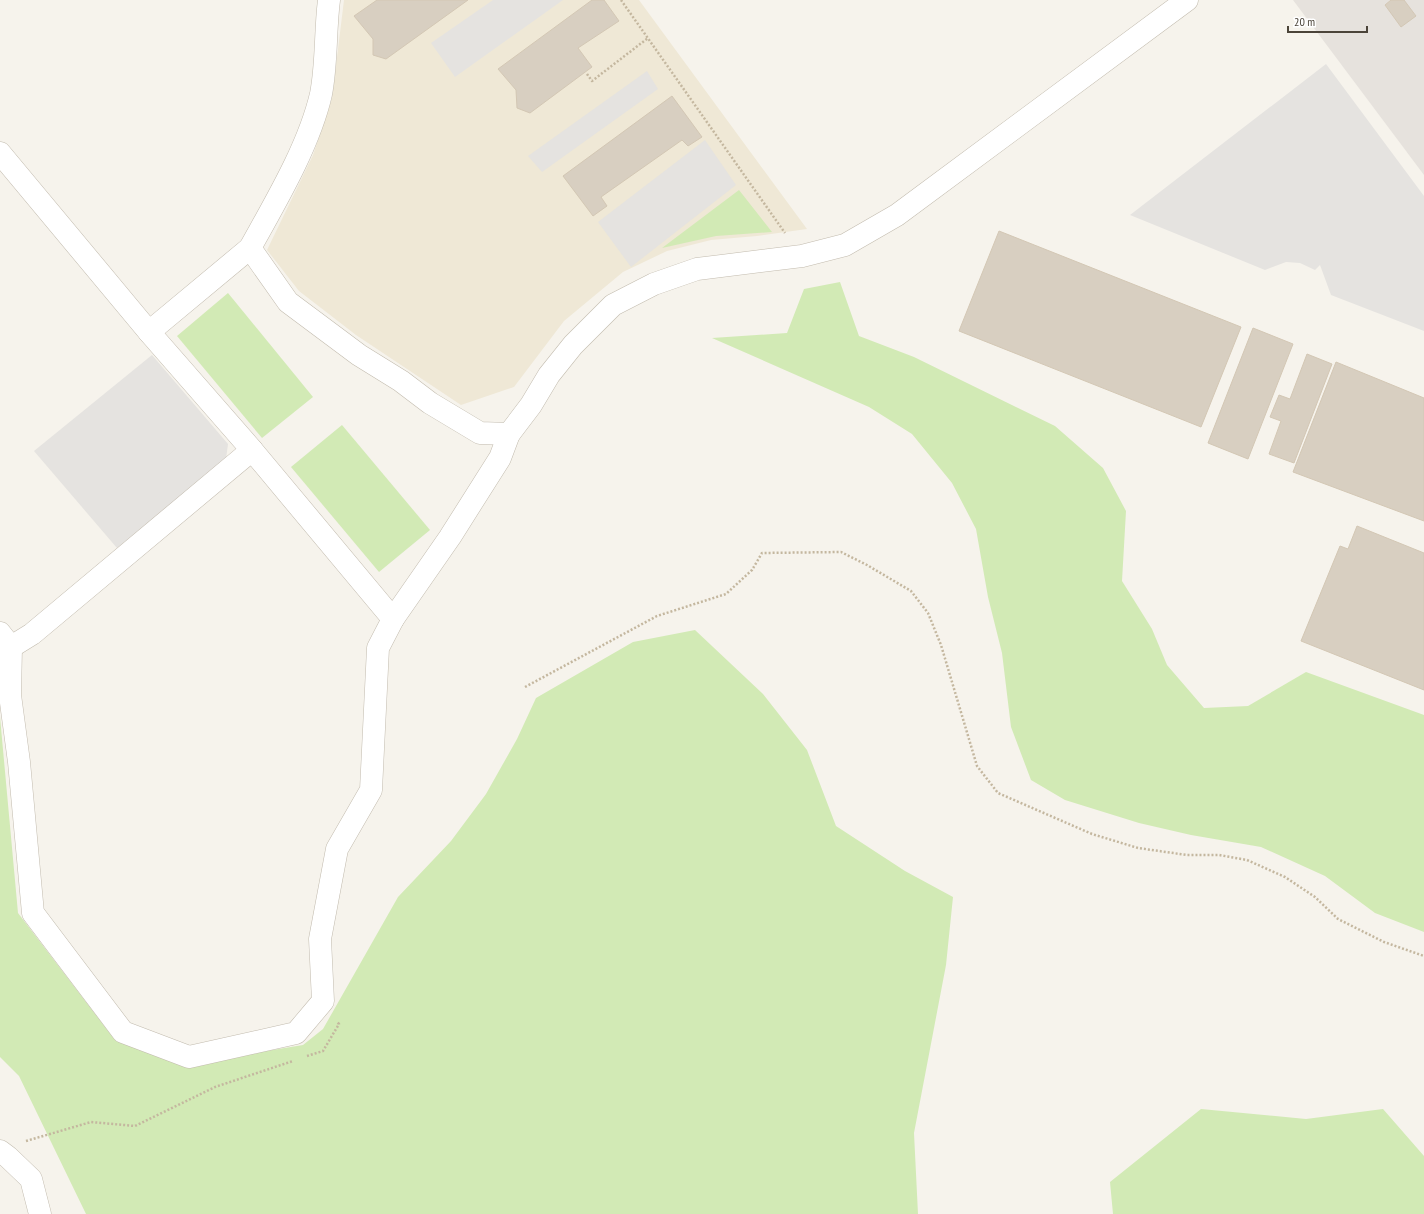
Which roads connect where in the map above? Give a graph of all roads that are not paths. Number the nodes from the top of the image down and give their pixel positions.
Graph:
1 (329, 0) edge
2 (1186, 0) edge
3 (0, 153) edge
4 (250, 248) junction
5 (149, 332) junction
6 (509, 434) junction
7 (252, 450) junction
8 (393, 619) junction
9 (6, 640) edge
10 (5, 704) edge
11 (0, 1151) edge
12 (40, 1214) edge

1 - 4 street
2 - 6 street
3 - 5 street
4 - 5 street
4 - 6 street
5 - 7 street
6 - 8 street
7 - 8 street
7 - 9 street
8 - 10 street
9 - 10 street
11 - 12 street

